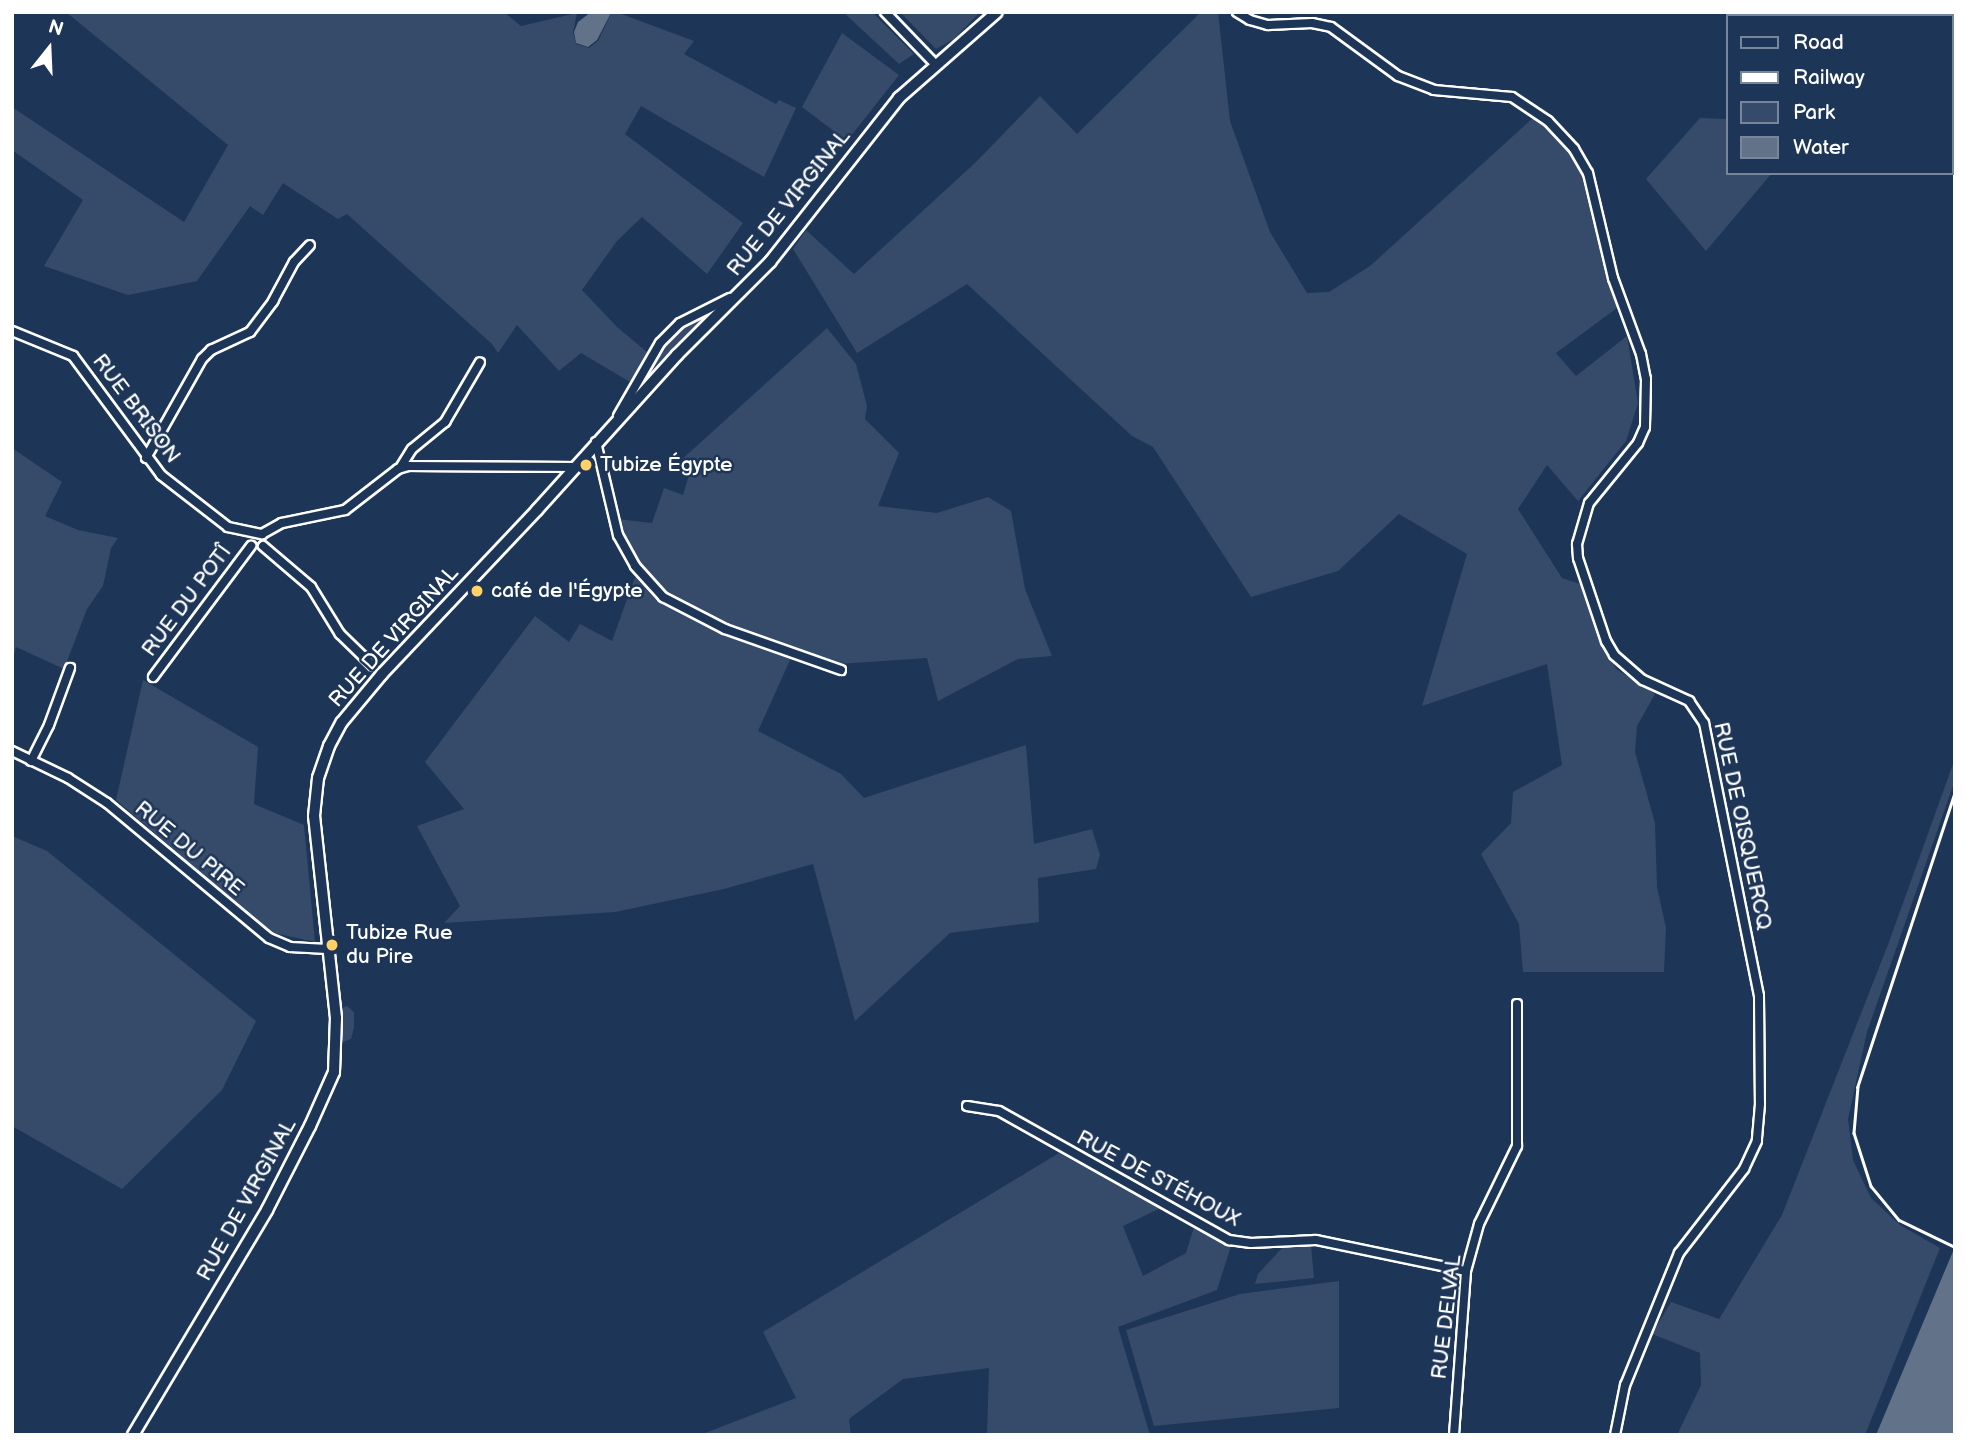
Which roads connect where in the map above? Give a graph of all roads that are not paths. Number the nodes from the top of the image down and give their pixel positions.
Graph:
1 (885, 12) edge
2 (997, 12) edge
3 (1237, 12) edge
4 (935, 64) junction
5 (310, 245) dead end
6 (740, 295) junction
7 (12, 331) edge
8 (480, 362) dead end
9 (615, 422) junction
10 (596, 442) junction
11 (146, 458) junction
12 (575, 467) junction
13 (400, 468) junction
14 (258, 534) junction
15 (251, 546) junction
16 (263, 546) junction
17 (372, 665) dead end
18 (70, 668) dead end
19 (841, 670) dead end
20 (153, 677) dead end
21 (12, 751) edge
22 (31, 761) junction
23 (327, 949) junction
24 (1517, 1004) dead end
25 (967, 1106) dead end
26 (1466, 1271) junction
27 (133, 1435) edge
28 (1454, 1435) edge
29 (1615, 1435) edge

1 - 4 street
2 - 4 street, RUE DE VIRGINAL
3 - 29 street, RUE DE OISQUERCQ
4 - 6 street, RUE DE VIRGINAL
5 - 11 street
6 - 9 street, RUE DE VIRGINAL
6 - 9 street
7 - 11 street, RUE BRISON
8 - 13 street
9 - 10 street, RUE DE VIRGINAL
10 - 12 street, RUE DE VIRGINAL
10 - 19 street
11 - 14 street, RUE BRISON
12 - 13 street
12 - 23 street, RUE DE VIRGINAL
13 - 14 street
14 - 15 street, RUE DU POTÎ
14 - 16 street, RUE DU POTÎ
15 - 16 street, RUE DU POTÎ
15 - 20 street, RUE DU POTÎ
16 - 17 street
18 - 22 street
21 - 22 street, RUE DU PIRE
22 - 23 street, RUE DU PIRE
23 - 27 street, RUE DE VIRGINAL
24 - 26 street, RUE DELVAL
25 - 26 street, RUE DE STÉHOUX
26 - 28 street, RUE DELVAL

